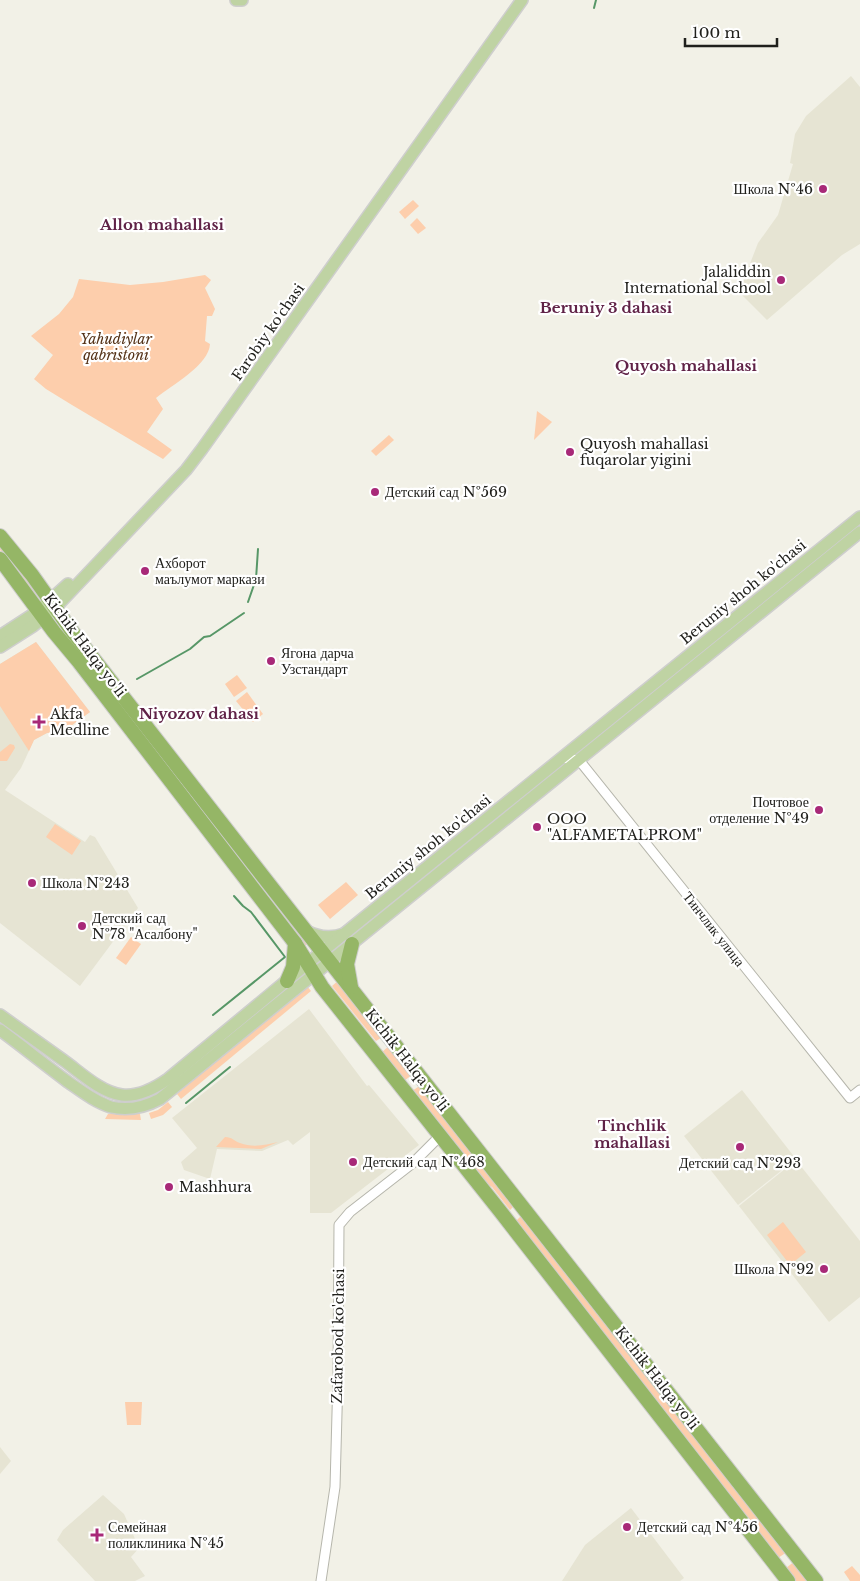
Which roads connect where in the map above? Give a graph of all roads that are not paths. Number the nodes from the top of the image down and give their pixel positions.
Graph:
1 (236, 0) edge
2 (242, 0) edge
3 (514, 0) edge
4 (522, 0) edge
5 (860, 517) edge
6 (860, 532) edge
7 (0, 536) edge
8 (0, 560) edge
9 (53, 604) junction
10 (41, 614) junction
11 (0, 636) edge
12 (0, 647) edge
13 (586, 739) junction
14 (562, 758) junction
15 (578, 760) junction
16 (211, 809) junction
17 (198, 817) junction
18 (226, 828) junction
19 (214, 837) junction
20 (305, 930) junction
21 (349, 939) junction
22 (295, 943) junction
23 (326, 957) junction
24 (311, 969) junction
25 (287, 981) junction
26 (352, 990) junction
27 (3, 1017) edge
28 (0, 1030) edge
29 (13, 1039) junction
30 (36, 1041) junction
31 (423, 1081) junction
32 (860, 1090) edge
33 (406, 1093) junction
34 (440, 1136) junction
35 (521, 1206) junction
36 (505, 1218) junction
37 (795, 1554) junction
38 (777, 1567) junction
39 (321, 1581) edge
40 (788, 1581) edge
41 (816, 1581) edge

1 - 2 main road
3 - 9 main road, Farobiy ko'chasi
4 - 9 main road, Farobiy ko'chasi
5 - 13 main road, Beruniy shoh ko'chasi
6 - 15 main road, Beruniy shoh ko'chasi
7 - 9 highway, Kichik Halqa yo'li
8 - 10 highway, Kichik Halqa yo'li
9 - 10 main road, Farobiy ko'chasi
9 - 16 highway, Kichik Halqa yo'li
10 - 11 main road, Farobiy ko'chasi
10 - 12 main road, Farobiy ko'chasi
10 - 17 highway, Kichik Halqa yo'li
13 - 14 main road, Beruniy shoh ko'chasi
13 - 15 street
14 - 15 street
14 - 21 main road, Beruniy shoh ko'chasi
15 - 21 main road, Beruniy shoh ko'chasi
15 - 32 street, Тинчлик улица
16 - 17 highway
16 - 18 highway, Kichik Halqa yo'li
17 - 19 highway, Kichik Halqa yo'li
18 - 19 highway
18 - 20 highway, Kichik Halqa yo'li
19 - 22 highway, Kichik Halqa yo'li
20 - 21 main road
20 - 23 highway, Kichik Halqa yo'li
21 - 23 main road, Beruniy shoh ko'chasi
21 - 26 highway
22 - 24 highway, Kichik Halqa yo'li
22 - 25 highway
23 - 24 main road, Beruniy shoh ko'chasi
23 - 26 highway, Kichik Halqa yo'li
24 - 25 main road, Beruniy shoh ko'chasi
24 - 29 main road, Beruniy shoh ko'chasi
24 - 33 highway, Kichik Halqa yo'li
25 - 30 main road, Beruniy shoh ko'chasi
26 - 31 highway, Kichik Halqa yo'li
27 - 29 main road
27 - 30 main road, Beruniy shoh ko'chasi
28 - 29 main road, Beruniy shoh ko'chasi
29 - 30 main road
31 - 33 highway
31 - 35 highway, Kichik Halqa yo'li
33 - 34 highway, Kichik Halqa yo'li
34 - 36 highway, Kichik Halqa yo'li
34 - 39 street, Zafarobod ko'chasi
35 - 36 highway
35 - 37 highway, Kichik Halqa yo'li
36 - 38 highway, Kichik Halqa yo'li
37 - 38 highway
37 - 41 highway, Kichik Halqa yo'li
38 - 40 highway, Kichik Halqa yo'li

